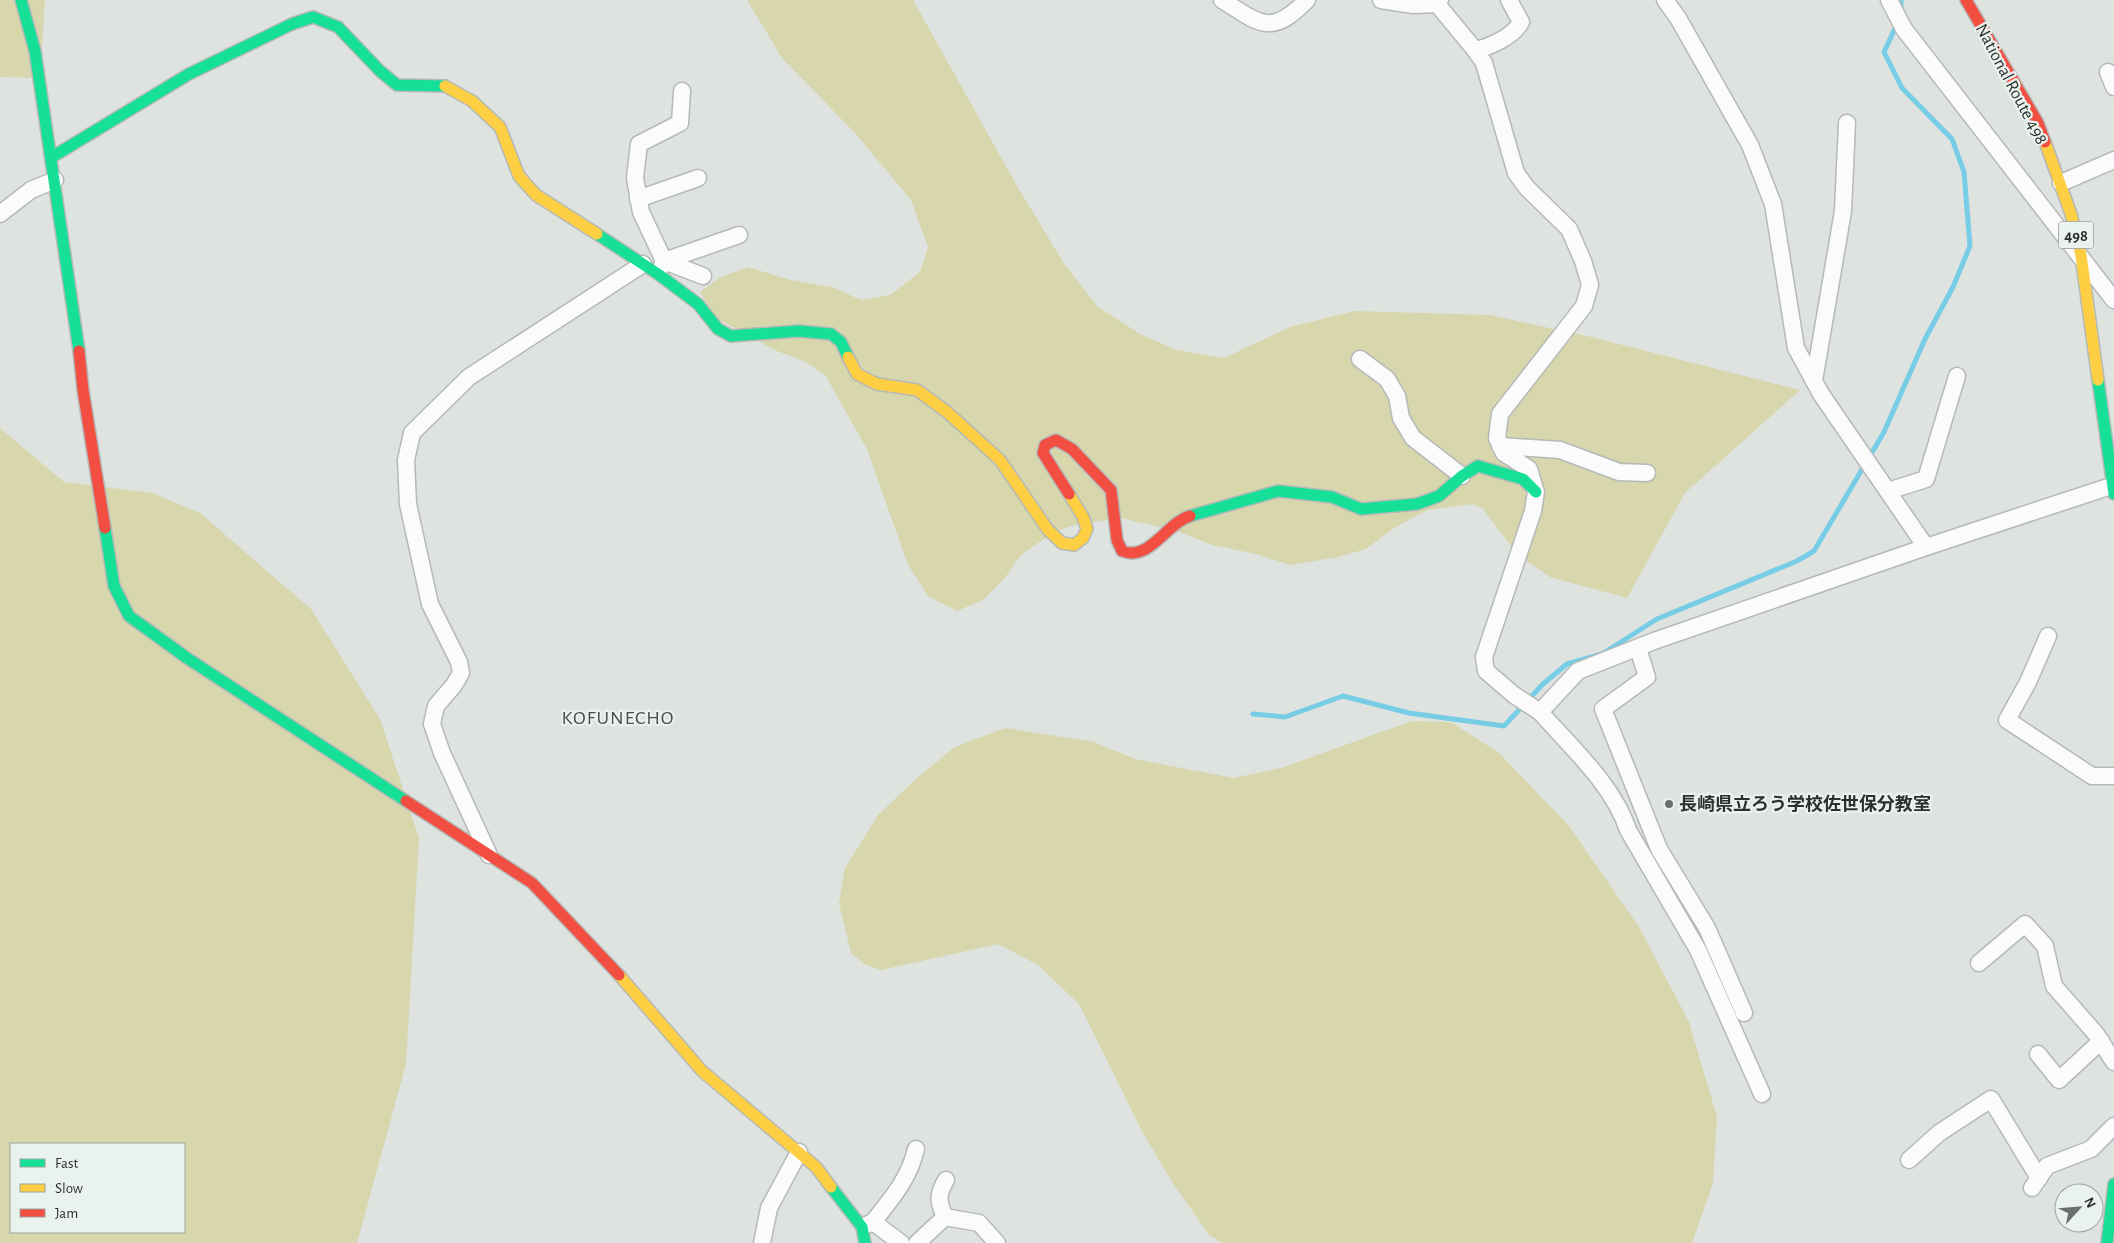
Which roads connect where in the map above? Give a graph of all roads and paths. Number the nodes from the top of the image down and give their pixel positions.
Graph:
1 (21, 0) edge
2 (1222, 0) edge
3 (1307, 0) edge
4 (1381, 0) edge
5 (1509, 0) edge
6 (1665, 0) edge
7 (1889, 0) edge
8 (1966, 0) edge
9 (1439, 2) edge
10 (1475, 50) junction
11 (682, 91) dead end
12 (1847, 123) dead end
13 (52, 157) junction
14 (2114, 160) edge
15 (698, 178) dead end
16 (55, 180) junction
17 (2061, 183) junction
18 (638, 199) junction
19 (0, 214) edge
20 (739, 235) dead end
21 (2081, 255) junction
22 (643, 264) junction
23 (661, 268) junction
24 (703, 276) dead end
25 (2114, 300) edge
26 (1360, 359) dead end
27 (1957, 376) dead end
28 (1814, 381) junction
29 (1500, 446) junction
30 (1647, 473) dead end
31 (1462, 476) junction
32 (2114, 488) edge
33 (1888, 491) junction
34 (1536, 492) junction
35 (1926, 547) junction
36 (2048, 636) dead end
37 (1638, 648) junction
38 (1536, 709) junction
39 (2114, 776) edge
40 (489, 855) junction
41 (1979, 963) dead end
42 (1744, 1013) dead end
43 (2101, 1041) junction
44 (2038, 1054) dead end
45 (2114, 1062) edge
46 (1762, 1094) dead end
47 (2114, 1126) edge
48 (916, 1149) dead end
49 (799, 1152) junction
50 (1908, 1160) dead end
51 (946, 1180) dead end
52 (2114, 1184) edge
53 (945, 1217) junction
54 (867, 1231) edge
55 (762, 1243) edge
56 (901, 1243) edge
57 (917, 1243) edge
58 (997, 1243) edge
59 (2107, 1243) edge

1 - 13 main road
2 - 3 street
4 - 9 street
5 - 10 street
6 - 28 street
7 - 21 street
8 - 17 main road, National Route 498 / 498
9 - 10 street
10 - 29 street
11 - 18 street
12 - 28 street
13 - 16 main road
13 - 22 main road
14 - 17 street
15 - 18 street
16 - 19 street
16 - 40 main road
17 - 21 main road, National Route 498 / 498
18 - 23 street
20 - 23 street
21 - 25 street
21 - 32 main road, National Route 498 / 498
22 - 23 main road
22 - 40 street
23 - 24 street
23 - 31 main road
26 - 31 street
27 - 33 street
28 - 33 street
29 - 30 street
29 - 34 street
31 - 34 main road
32 - 35 street
33 - 35 street
34 - 38 street
35 - 37 street
36 - 39 street
37 - 38 street
37 - 42 street
38 - 46 street
40 - 49 main road
41 - 43 street
43 - 44 street
43 - 45 street
47 - 50 street
48 - 54 street
49 - 54 main road
49 - 55 street
51 - 53 street
52 - 59 main road
53 - 57 street
53 - 58 street
54 - 56 street

